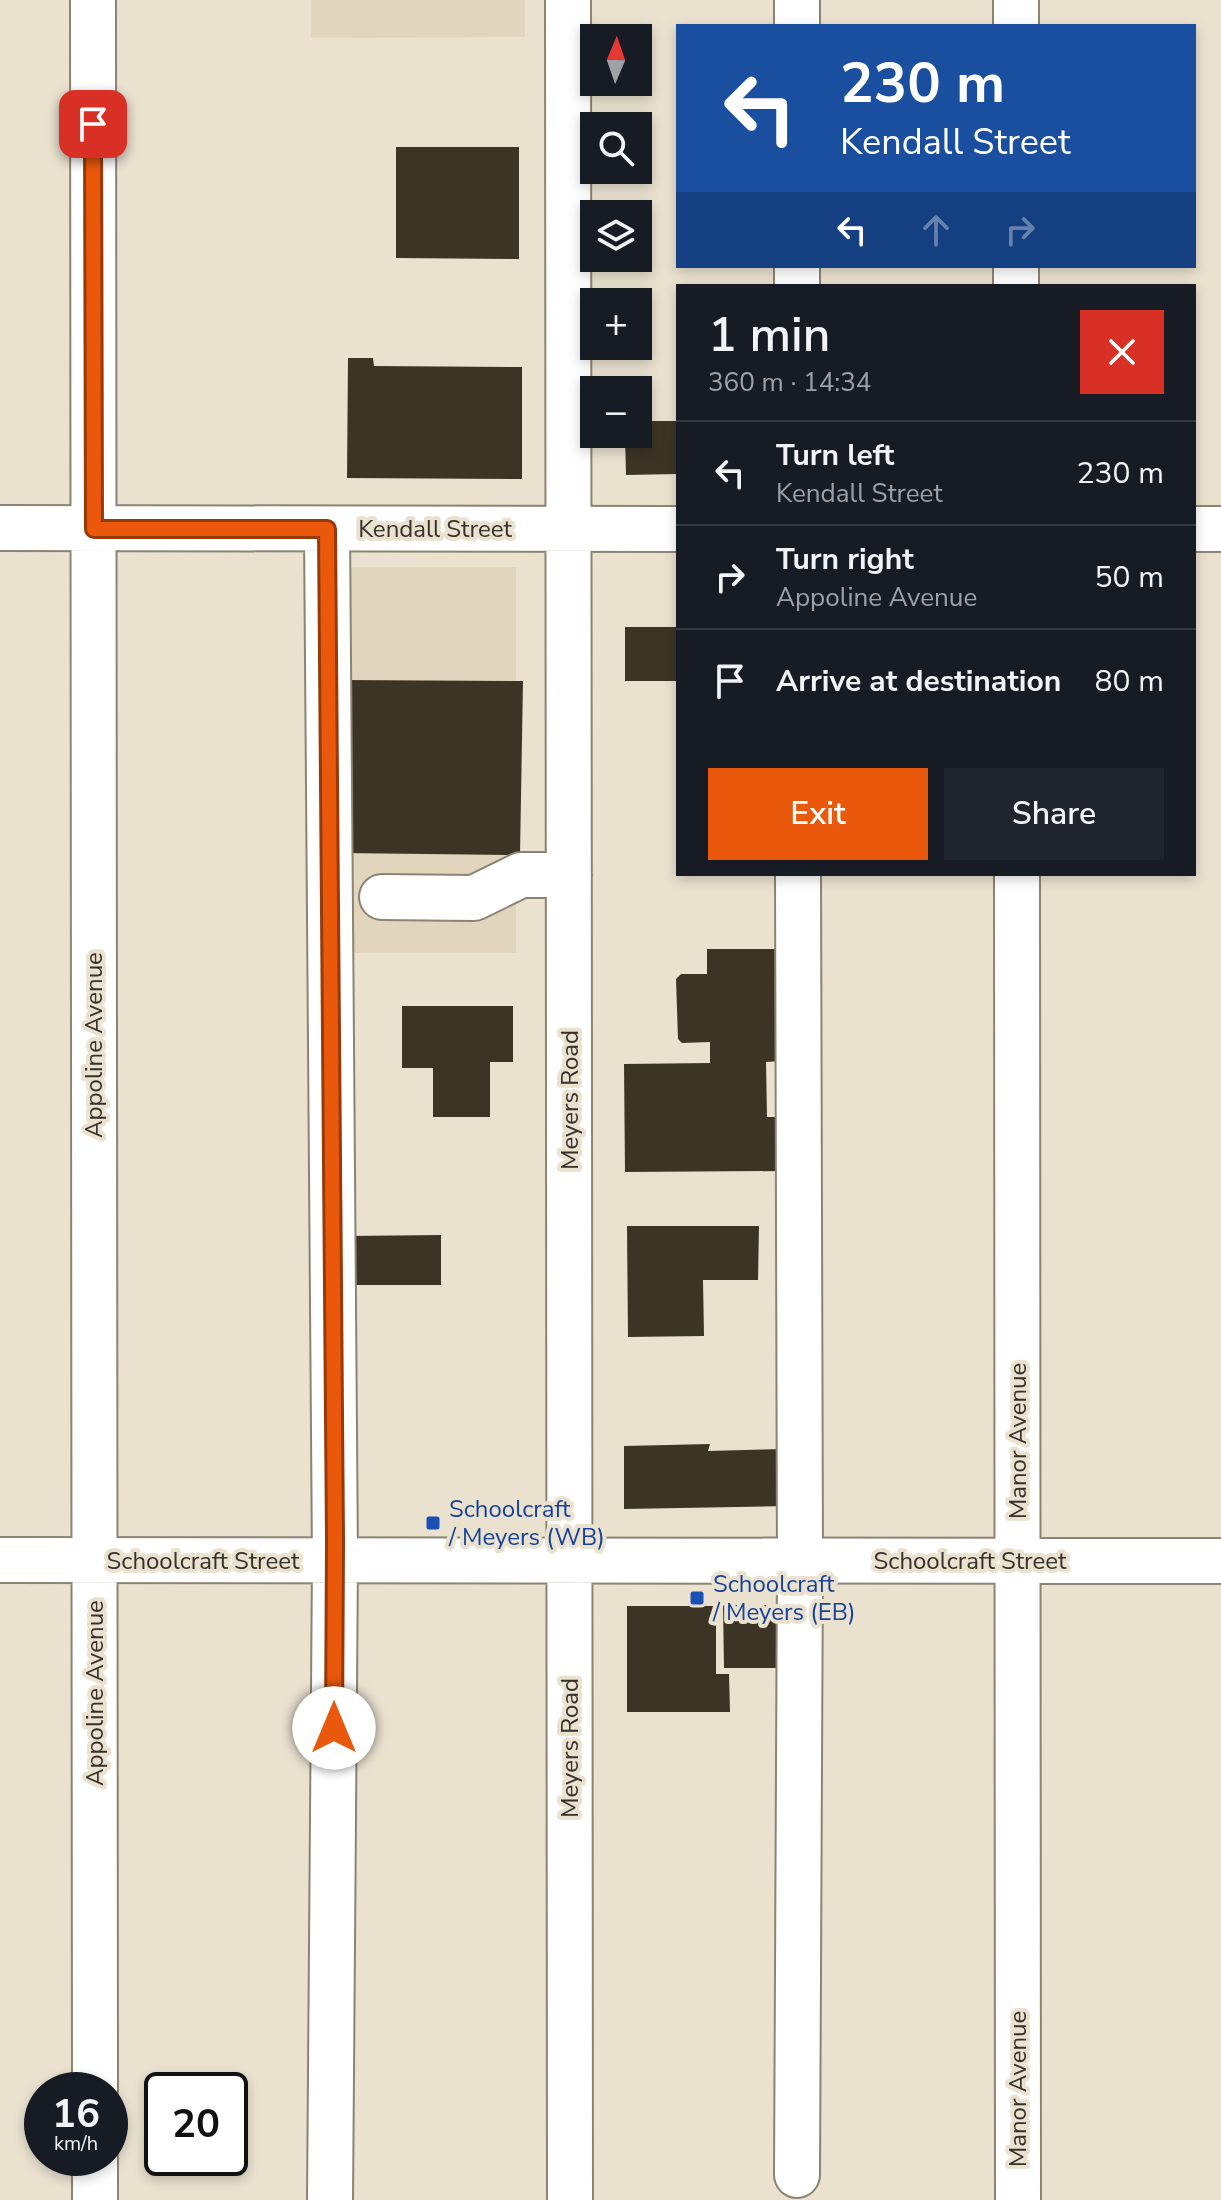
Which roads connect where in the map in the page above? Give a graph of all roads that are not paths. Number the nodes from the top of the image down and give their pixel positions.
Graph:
1 (93, 0) edge
2 (568, 0) edge
3 (797, 0) edge
4 (1016, 0) edge
5 (797, 24) edge
6 (1016, 24) edge
7 (0, 528) edge
8 (94, 529) junction
9 (327, 529) junction
10 (568, 529) junction
11 (676, 529) edge
12 (1196, 529) edge
13 (1221, 529) edge
14 (569, 875) junction
15 (798, 876) edge
16 (1017, 876) edge
17 (382, 897) dead end
18 (0, 1560) edge
19 (95, 1561) junction
20 (335, 1561) junction
21 (570, 1561) junction
22 (800, 1561) junction
23 (1018, 1561) junction
24 (1221, 1561) edge
25 (95, 2072) edge
26 (797, 2175) dead end
27 (95, 2176) edge
28 (95, 2200) edge
29 (330, 2200) edge
30 (570, 2200) edge
31 (1018, 2200) edge

1 - 8 street, Appoline Avenue
2 - 10 street, Meyers Road
3 - 5 street
4 - 6 street
7 - 8 street, Kendall Street
8 - 9 street, Kendall Street
8 - 19 street, Appoline Avenue
9 - 10 street, Kendall Street
9 - 20 street
10 - 11 street, Kendall Street
10 - 14 street, Meyers Road
12 - 13 street
14 - 17 street
14 - 21 street, Meyers Road
15 - 22 street
16 - 23 street, Manor Avenue
18 - 19 street, Schoolcraft Street
19 - 20 street, Schoolcraft Street
19 - 25 street, Appoline Avenue
20 - 21 street, Schoolcraft Street
20 - 29 street
21 - 22 street, Schoolcraft Street
21 - 30 street, Meyers Road
22 - 23 street, Schoolcraft Street
22 - 26 street
23 - 24 street, Schoolcraft Street
23 - 31 street, Manor Avenue
27 - 28 street

